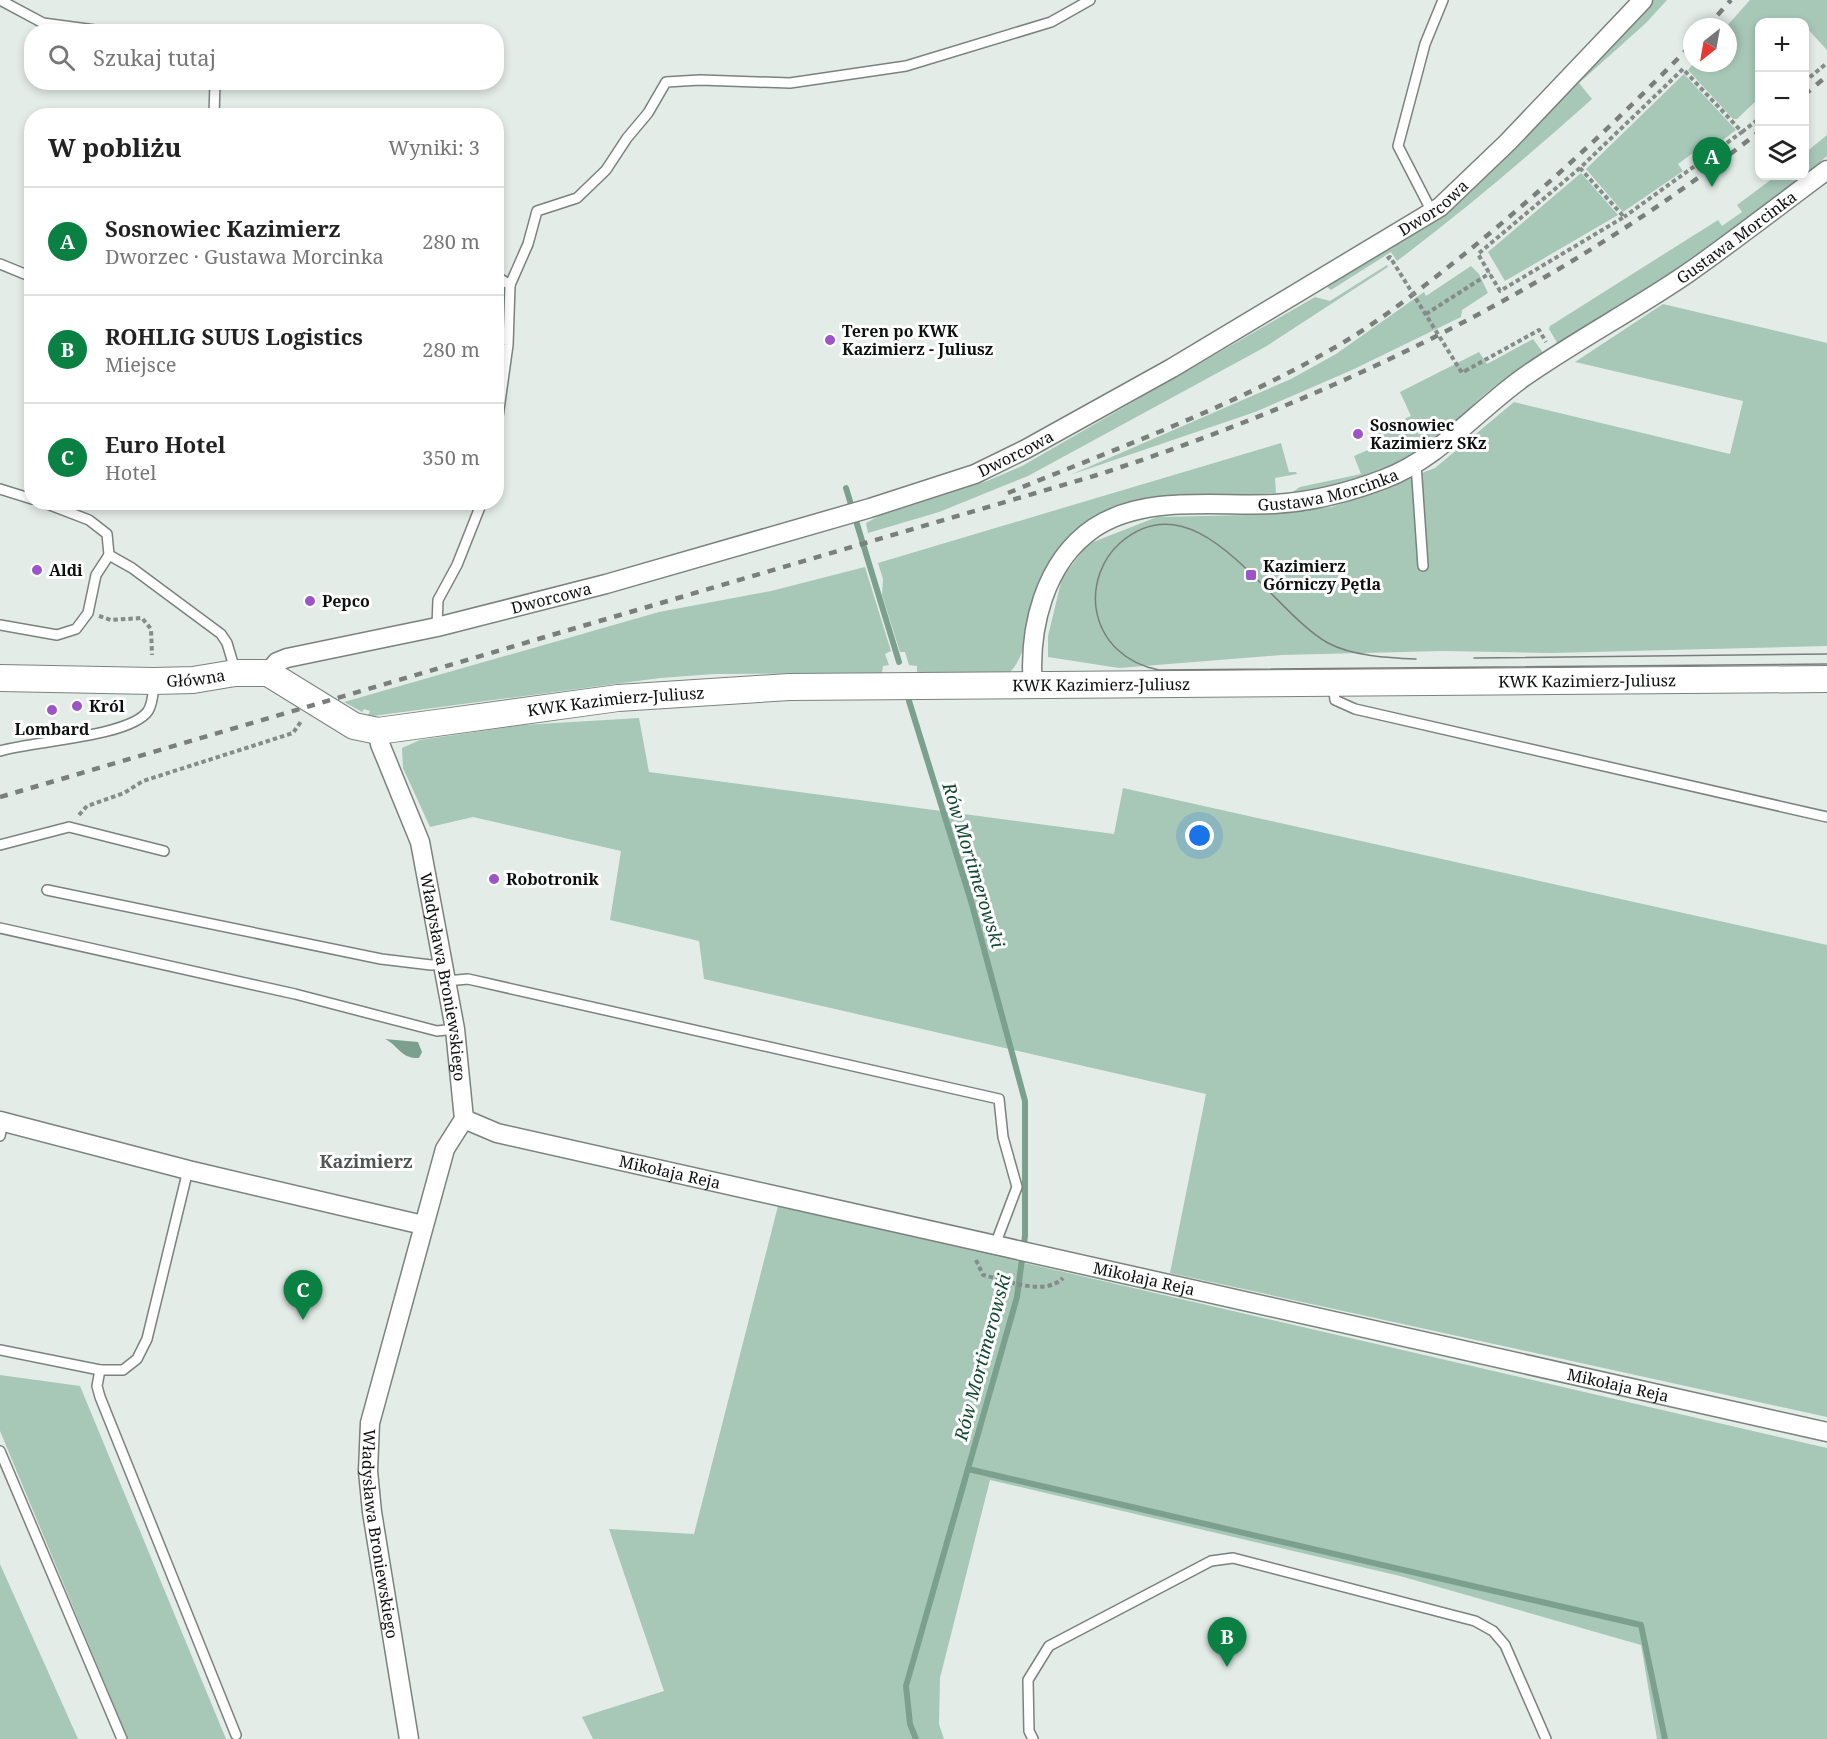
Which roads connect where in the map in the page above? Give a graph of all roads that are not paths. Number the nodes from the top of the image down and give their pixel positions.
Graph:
1 (0, 0) edge
2 (1090, 0) edge
3 (1443, 0) edge
4 (1643, 0) edge
5 (50, 24) edge
6 (215, 90) edge
7 (214, 108) edge
8 (1827, 170) edge
9 (1432, 212) junction
10 (0, 264) edge
11 (24, 274) edge
12 (504, 281) edge
13 (510, 285) junction
14 (504, 374) edge
15 (1416, 464) junction
16 (0, 489) edge
17 (24, 496) edge
18 (63, 510) edge
19 (479, 510) edge
20 (109, 555) junction
21 (1423, 566) dead end
22 (0, 625) edge
23 (437, 627) junction
24 (235, 673) junction
25 (268, 673) junction
26 (0, 678) edge
27 (1827, 679) edge
28 (154, 681) junction
29 (1333, 684) junction
30 (1033, 687) junction
31 (378, 731) junction
32 (0, 751) edge
33 (1827, 817) edge
34 (0, 845) edge
35 (164, 851) dead end
36 (47, 890) dead end
37 (0, 928) edge
38 (445, 972) junction
39 (455, 1029) junction
40 (464, 1119) junction
41 (1, 1126) edge
42 (188, 1170) junction
43 (423, 1225) junction
44 (998, 1245) junction
45 (0, 1350) edge
46 (100, 1370) junction
47 (1827, 1432) edge
48 (0, 1451) edge
49 (236, 1735) dead end
50 (122, 1739) edge
51 (409, 1739) edge
52 (1033, 1739) edge
53 (1546, 1739) edge

1 - 5 lane
2 - 13 lane
3 - 9 lane
4 - 9 street, Dworcowa
6 - 7 lane
8 - 15 street, Gustawa Morcinka
9 - 23 street, Dworcowa
10 - 11 lane
12 - 13 lane
13 - 14 lane
15 - 21 lane
15 - 30 street, Gustawa Morcinka
16 - 17 lane
18 - 20 lane
19 - 23 lane
20 - 22 lane
20 - 24 lane
23 - 25 street, Dworcowa
24 - 25 street, Główna
24 - 28 street, Główna
25 - 31 street
26 - 28 street, Główna
27 - 29 street, KWK Kazimierz-Juliusz
28 - 32 lane
29 - 30 street, KWK Kazimierz-Juliusz
29 - 33 lane
30 - 31 street, KWK Kazimierz-Juliusz
31 - 38 street, Władysława Broniewskiego
34 - 35 lane
36 - 38 lane
37 - 39 lane
38 - 39 street, Władysława Broniewskiego
38 - 44 lane
39 - 40 street, Władysława Broniewskiego
40 - 43 street, Władysława Broniewskiego
40 - 44 street, Mikołaja Reja
41 - 42 street
42 - 43 street
42 - 46 lane
43 - 51 street, Władysława Broniewskiego
44 - 47 street, Mikołaja Reja
45 - 46 lane
46 - 49 lane
48 - 50 lane
52 - 53 lane

